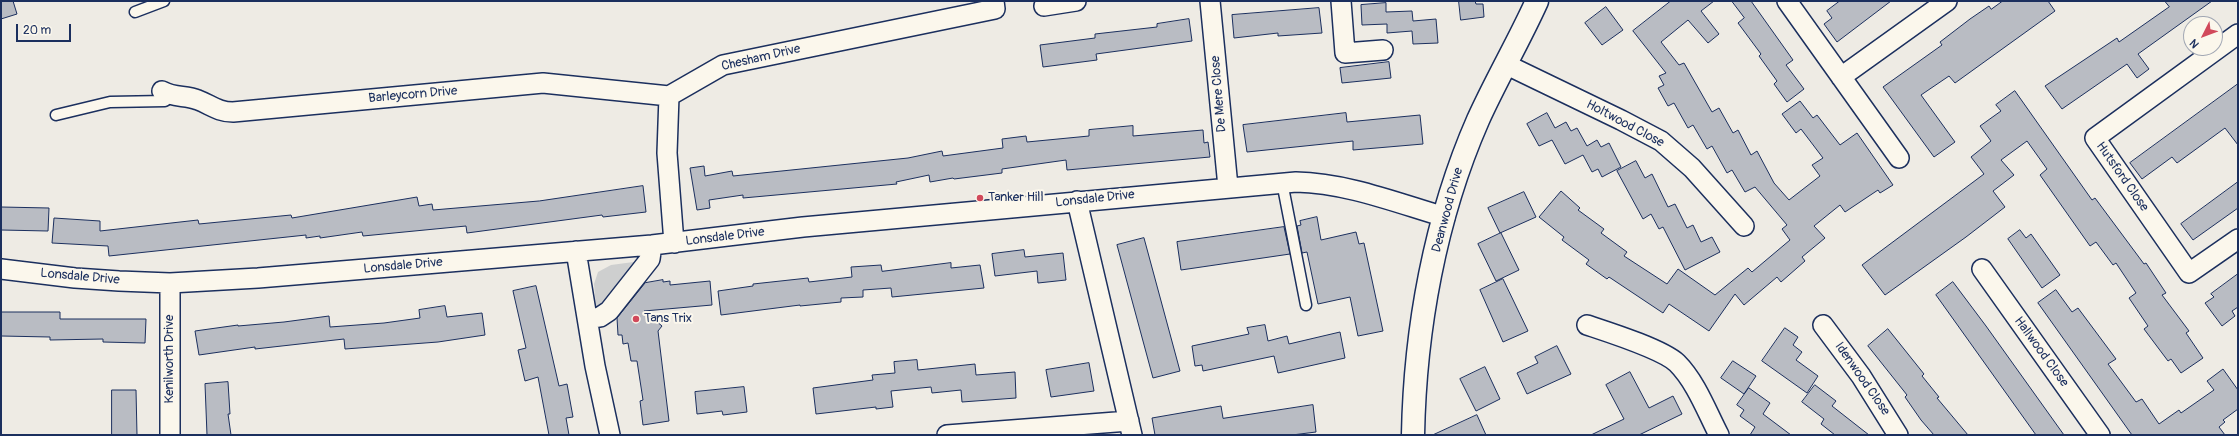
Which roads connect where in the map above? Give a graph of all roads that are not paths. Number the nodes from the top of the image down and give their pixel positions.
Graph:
1 (164, 1) edge
2 (994, 1) edge
3 (1076, 1) edge
4 (1210, 1) edge
5 (1342, 1) edge
6 (1537, 1) edge
7 (1788, 1) edge
8 (1947, 1) edge
9 (1044, 6) dead end
10 (135, 12) dead end
11 (2238, 34) edge
12 (1383, 50) dead end
13 (1505, 64) junction
14 (1842, 77) junction
15 (166, 94) joint
16 (669, 96) junction
17 (56, 115) dead end
18 (1899, 158) dead end
19 (1282, 182) junction
20 (1228, 187) junction
21 (1077, 201) junction
22 (1445, 217) junction
23 (1744, 226) dead end
24 (2238, 239) edge
25 (674, 243) junction
26 (652, 245) junction
27 (576, 251) junction
28 (1, 269) edge
29 (1982, 269) dead end
30 (170, 283) junction
31 (1306, 306) dead end
32 (588, 319) junction
33 (1586, 325) dead end
34 (1823, 325) dead end
35 (1130, 428) edge
36 (170, 435) edge
37 (610, 435) edge
38 (947, 435) edge
39 (1414, 435) edge
40 (1719, 435) edge
41 (1898, 435) edge
42 (2100, 435) edge

1 - 10 lane
2 - 16 street, Chesham Drive
3 - 9 street
4 - 20 street, De Mere Close
5 - 12 street
6 - 13 street, Deanwood Drive
7 - 14 street
8 - 14 street
11 - 24 street, Hutsford Close
13 - 22 street, Deanwood Drive
13 - 23 street, Holtwood Close
14 - 18 street
15 - 16 street, Barleycorn Drive
15 - 17 lane
16 - 25 street
19 - 20 street, Lonsdale Drive
19 - 22 street, Lonsdale Drive
19 - 31 lane
20 - 21 street, Lonsdale Drive
21 - 25 street, Lonsdale Drive
21 - 35 street
22 - 39 street, Deanwood Drive
25 - 26 street, Lonsdale Drive
26 - 27 street, Lonsdale Drive
26 - 32 street
27 - 30 street, Lonsdale Drive
27 - 32 street
28 - 30 street, Lonsdale Drive
29 - 42 street, Hallwood Close
30 - 36 street, Kenilworth Drive
32 - 37 street
33 - 40 street
34 - 41 street, Idenwood Close
35 - 38 street

